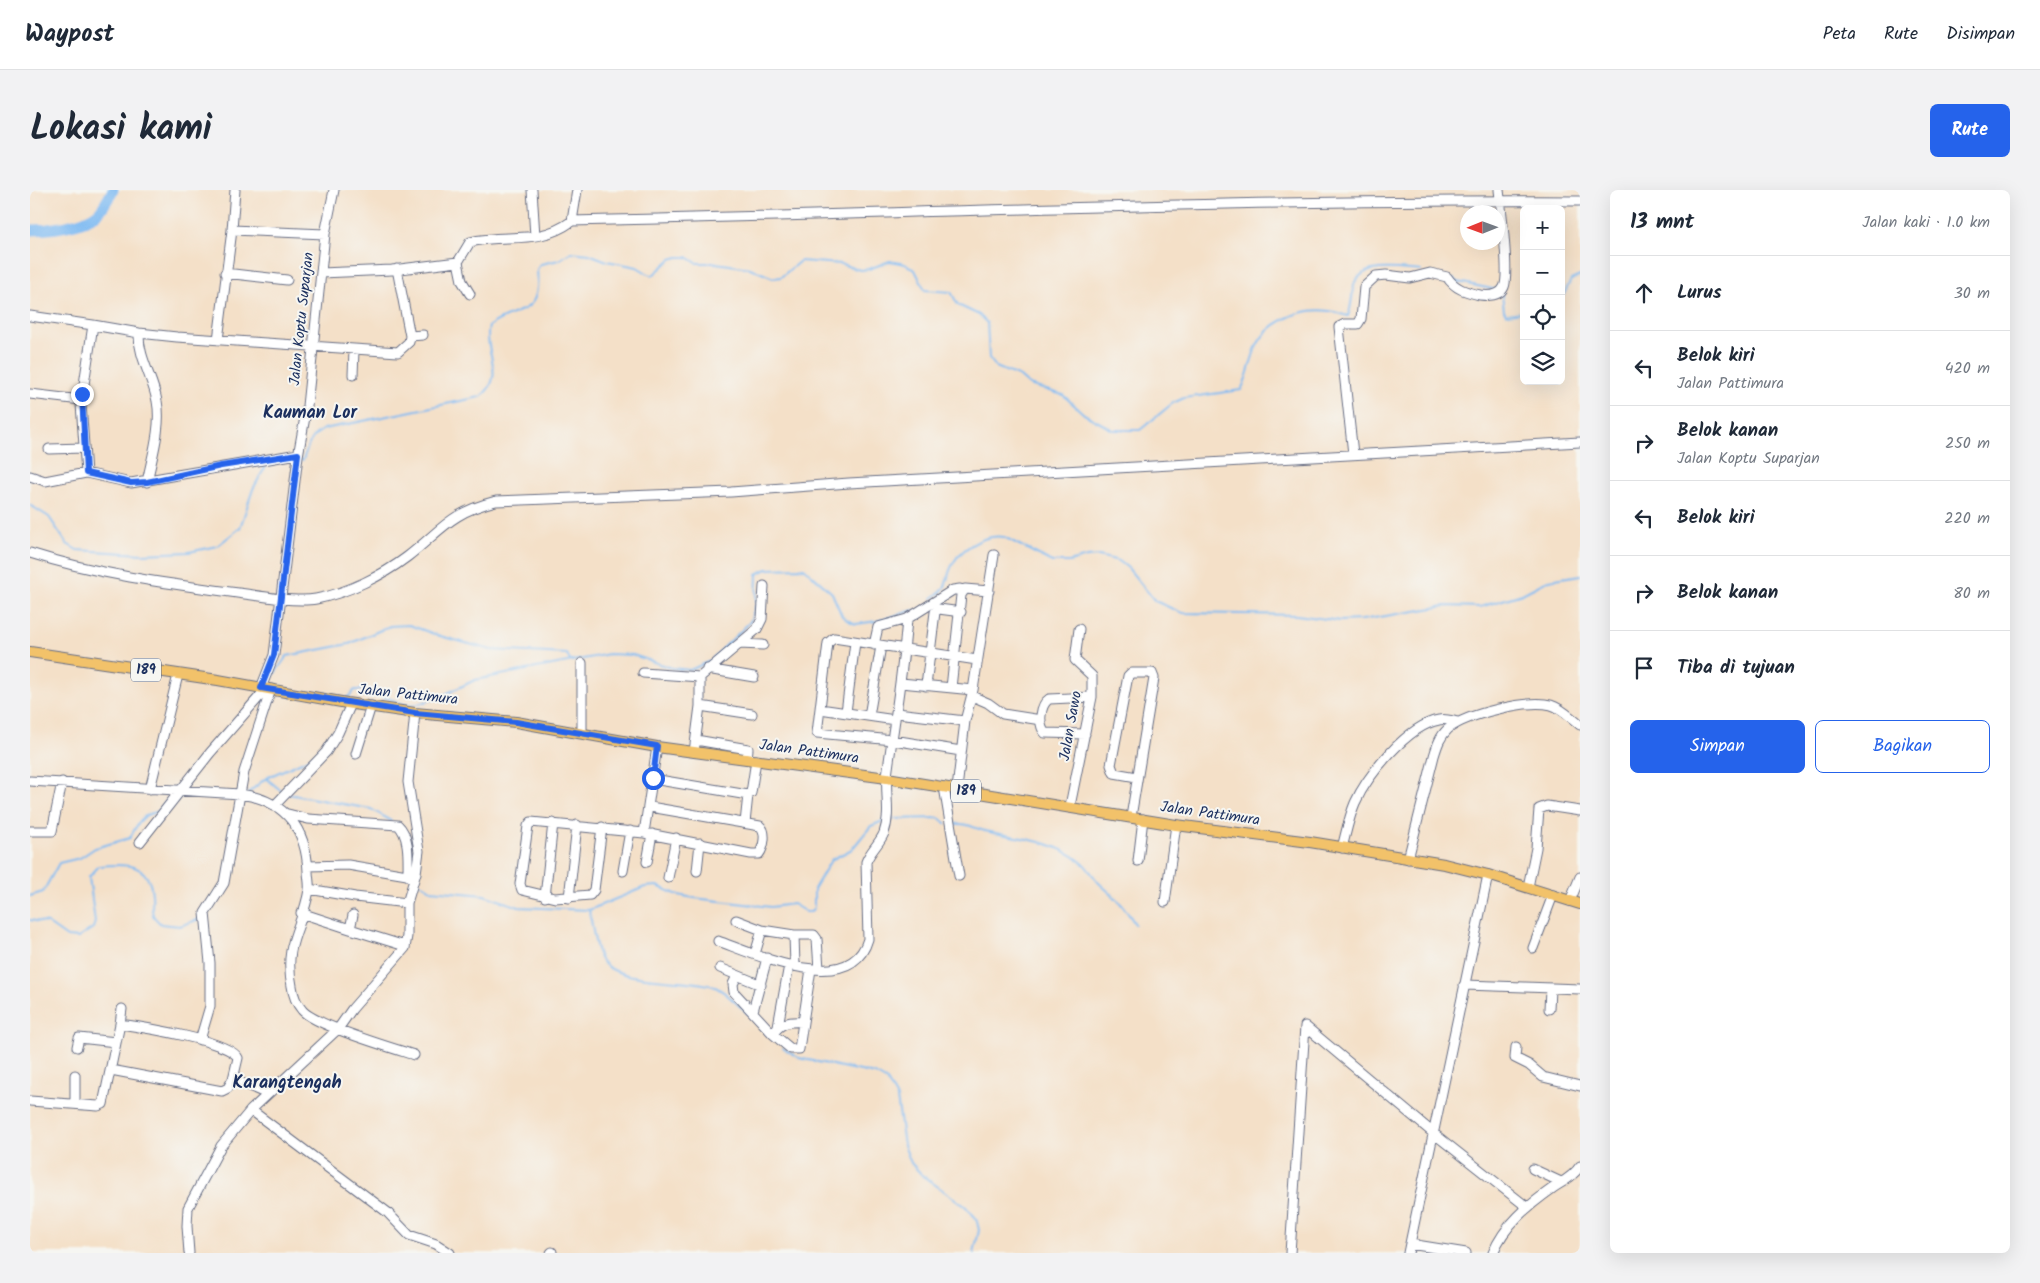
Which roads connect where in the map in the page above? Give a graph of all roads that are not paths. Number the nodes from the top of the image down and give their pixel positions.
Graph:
1 (236, 190) edge
2 (334, 190) edge
3 (532, 190) edge
4 (577, 190) edge
5 (1499, 190) edge
6 (1500, 200) junction
7 (1580, 201) edge
8 (572, 222) junction
9 (232, 230) junction
10 (325, 234) junction
11 (534, 236) junction
12 (458, 262) junction
13 (397, 269) junction
14 (225, 273) junction
15 (321, 273) junction
16 (287, 280) dead end
17 (466, 288) dead end
18 (30, 316) edge
19 (93, 325) junction
20 (139, 334) junction
21 (424, 335) dead end
22 (410, 336) junction
23 (218, 340) junction
24 (314, 348) junction
25 (354, 350) junction
26 (353, 375) dead end
27 (30, 394) edge
28 (81, 400) junction
29 (1580, 442) edge
30 (84, 448) junction
31 (49, 449) dead end
32 (1353, 454) junction
33 (298, 455) junction
34 (86, 473) junction
35 (30, 476) edge
36 (147, 482) junction
37 (30, 554) edge
38 (994, 555) dead end
39 (764, 586) dead end
40 (964, 591) junction
41 (989, 591) junction
42 (282, 600) junction
43 (961, 612) junction
44 (907, 619) junction
45 (1079, 629) dead end
46 (855, 642) junction
47 (739, 644) junction
48 (762, 645) dead end
49 (877, 646) junction
50 (904, 650) junction
51 (30, 652) edge
52 (930, 654) junction
53 (955, 658) junction
54 (978, 660) junction
55 (582, 663) dead end
56 (707, 669) junction
57 (643, 674) dead end
58 (178, 675) junction
59 (700, 676) junction
60 (754, 676) dead end
61 (901, 683) junction
62 (926, 686) junction
63 (265, 688) junction
64 (951, 688) junction
65 (973, 693) junction
66 (1092, 697) junction
67 (346, 703) junction
68 (371, 706) junction
69 (700, 706) junction
70 (820, 709) junction
71 (846, 712) junction
72 (415, 713) junction
73 (752, 714) dead end
74 (869, 716) junction
75 (896, 716) junction
76 (1041, 720) junction
77 (965, 721) junction
78 (1458, 722) junction
79 (1580, 725) edge
80 (582, 733) junction
81 (1085, 734) junction
82 (696, 740) junction
83 (893, 740) junction
84 (657, 746) junction
85 (961, 751) junction
86 (694, 752) junction
87 (356, 754) dead end
88 (752, 759) junction
89 (1137, 777) junction
90 (653, 778) junction
91 (887, 778) junction
92 (30, 781) edge
93 (62, 782) junction
94 (944, 787) junction
95 (150, 789) junction
96 (957, 789) junction
97 (175, 790) junction
98 (244, 795) junction
99 (748, 795) junction
100 (274, 806) junction
101 (1070, 806) junction
102 (650, 807) junction
103 (1580, 811) edge
104 (285, 814) junction
105 (1131, 817) junction
106 (1143, 819) junction
107 (553, 823) junction
108 (745, 823) junction
109 (1176, 825) junction
110 (578, 826) junction
111 (602, 828) junction
112 (30, 832) edge
113 (630, 832) junction
114 (648, 834) junction
115 (676, 838) junction
116 (140, 842) dead end
117 (700, 843) junction
118 (1342, 848) junction
119 (1408, 859) junction
120 (1138, 861) dead end
121 (647, 862) dead end
122 (308, 866) junction
123 (623, 871) dead end
124 (697, 871) dead end
125 (1488, 875) junction
126 (413, 876) junction
127 (958, 876) dead end
128 (1580, 877) edge
129 (668, 878) dead end
130 (1528, 887) junction
131 (309, 889) junction
132 (1553, 896) junction
133 (545, 897) junction
134 (569, 898) junction
135 (1165, 902) dead end
136 (407, 903) junction
137 (1575, 903) edge
138 (301, 913) junction
139 (353, 915) dead end
140 (736, 920) dead end
141 (350, 929) junction
142 (762, 930) junction
143 (794, 935) junction
144 (718, 941) dead end
145 (406, 946) junction
146 (1533, 948) dead end
147 (755, 954) junction
148 (767, 958) junction
149 (792, 966) junction
150 (720, 968) dead end
151 (815, 969) junction
152 (737, 976) junction
153 (761, 985) junction
154 (1464, 985) junction
155 (1550, 989) junction
156 (1580, 989) edge
157 (122, 1008) dead end
158 (1549, 1009) dead end
159 (753, 1011) junction
160 (802, 1022) junction
161 (120, 1024) junction
162 (338, 1029) junction
163 (776, 1030) junction
164 (200, 1040) junction
165 (116, 1042) junction
166 (77, 1047) dead end
167 (1516, 1047) dead end
168 (414, 1055) dead end
169 (111, 1070) junction
170 (75, 1075) dead end
171 (233, 1078) junction
172 (1580, 1086) edge
173 (267, 1094) junction
174 (30, 1101) edge
175 (75, 1104) junction
176 (250, 1110) junction
177 (1432, 1132) junction
178 (1580, 1166) edge
179 (1534, 1169) dead end
180 (1561, 1182) junction
181 (1527, 1207) junction
182 (1409, 1248) edge
183 (189, 1253) edge
184 (450, 1253) edge
185 (1290, 1253) edge
186 (1466, 1253) edge
187 (1493, 1253) edge

1 - 9 street
2 - 10 street, Jalan Koptu Suparjan
3 - 11 street
4 - 8 street
5 - 6 street
6 - 7 street
6 - 8 street
6 - 32 street
8 - 11 street
9 - 10 street
9 - 14 street
10 - 15 street, Jalan Koptu Suparjan
11 - 12 street
12 - 13 street
12 - 17 street
13 - 15 street
13 - 22 street
14 - 16 street
14 - 23 street
15 - 24 street, Jalan Koptu Suparjan
18 - 19 street
19 - 20 street
19 - 28 street
20 - 23 street
20 - 36 street
21 - 22 street
22 - 25 street
23 - 24 street
24 - 25 street
24 - 33 street, Jalan Koptu Suparjan
25 - 26 street
27 - 28 street
28 - 30 street
29 - 32 street
30 - 31 street
30 - 34 street
32 - 42 street
33 - 36 street
33 - 42 street, Jalan Koptu Suparjan
34 - 35 street
34 - 36 street
37 - 42 street
38 - 41 street
39 - 47 street
40 - 41 street
40 - 43 street
40 - 44 street
41 - 54 street
42 - 63 street, Jalan Koptu Suparjan
43 - 52 street
43 - 53 street
44 - 49 street
44 - 50 street
45 - 66 street, Jalan Sawo
46 - 49 street
46 - 70 street
46 - 71 street
47 - 48 street
47 - 56 street
49 - 50 street
49 - 74 street
50 - 52 street
50 - 61 street
51 - 58 main road, Jalan Pattimura / 189
52 - 53 street
52 - 62 street
53 - 54 street
53 - 64 street
54 - 65 street
55 - 80 street
56 - 59 street
56 - 60 street
57 - 59 street
58 - 63 main road, Jalan Pattimura / 189
58 - 95 street
59 - 69 street
61 - 62 street
61 - 75 street
62 - 64 street
63 - 67 main road, Jalan Pattimura / 189
63 - 97 street
63 - 98 street
64 - 65 street
65 - 76 street
65 - 77 street
66 - 76 street
66 - 81 street, Jalan Sawo
67 - 68 main road, Jalan Pattimura / 189
67 - 100 street
68 - 72 main road, Jalan Pattimura / 189
68 - 87 street
69 - 73 street
69 - 82 street
70 - 71 street
70 - 83 street
71 - 74 street
72 - 80 main road, Jalan Pattimura / 189
72 - 126 street
74 - 75 street
75 - 77 street
75 - 83 street
76 - 81 street
77 - 85 street
78 - 79 street
78 - 118 street
78 - 119 street
80 - 84 main road, Jalan Pattimura / 189
81 - 101 street, Jalan Sawo
82 - 86 street
82 - 88 street
83 - 85 street
83 - 91 street
84 - 86 main road, Jalan Pattimura / 189
84 - 90 street
85 - 96 street
86 - 88 main road, Jalan Pattimura / 189
88 - 91 main road, Jalan Pattimura / 189
88 - 99 street
89 - 89 street
89 - 105 street
90 - 99 street
90 - 102 street
91 - 94 main road, Jalan Pattimura / 189
91 - 151 street
92 - 93 street
93 - 95 street
93 - 112 street
94 - 96 main road, Jalan Pattimura / 189
94 - 127 street
95 - 97 street
96 - 101 main road, Jalan Pattimura / 189
97 - 98 street
97 - 116 street
98 - 100 street
98 - 164 street
99 - 108 street
100 - 104 street
101 - 105 main road, Jalan Pattimura / 189
102 - 108 street
102 - 114 street
103 - 130 street
104 - 122 street
104 - 126 street
105 - 106 main road, Jalan Pattimura / 189
106 - 109 main road, Jalan Pattimura / 189
106 - 120 street
107 - 110 street
107 - 133 street
107 - 133 street
108 - 117 street
109 - 118 main road, Jalan Pattimura / 189
109 - 135 street
110 - 111 street
110 - 134 street
111 - 113 street
111 - 134 street
113 - 114 street
113 - 123 street
114 - 115 street
114 - 121 street
115 - 117 street
115 - 129 street
117 - 124 street
118 - 119 main road, Jalan Pattimura / 189
119 - 125 main road, Jalan Pattimura / 189
122 - 126 street
122 - 131 street
125 - 130 main road, Jalan Pattimura / 189
125 - 154 street
126 - 136 street
128 - 137 street
130 - 132 main road, Jalan Pattimura / 189
131 - 136 street
131 - 138 street
132 - 137 main road, Jalan Pattimura / 189
132 - 146 street
133 - 134 street
136 - 145 street
138 - 141 street
138 - 162 street
139 - 141 street
140 - 142 street
141 - 145 street
142 - 143 street
142 - 147 street
143 - 149 street
143 - 151 street
144 - 147 street
145 - 162 street
147 - 148 street
148 - 149 street
148 - 153 street
149 - 151 street
149 - 163 street
150 - 152 street
151 - 160 street
152 - 153 street
152 - 159 street
153 - 159 street
154 - 155 street
154 - 177 street
155 - 156 street
155 - 158 street
157 - 161 street
159 - 163 street
160 - 163 street
160 - 163 street
161 - 164 street
161 - 165 street
162 - 168 street
162 - 173 street
164 - 171 street
165 - 166 street
165 - 169 street
167 - 172 street
169 - 171 street
169 - 175 street
170 - 175 street
171 - 173 street
173 - 176 street
174 - 175 street
176 - 183 street
176 - 184 street
177 - 181 street
177 - 182 street
177 - 185 street
178 - 180 street
179 - 180 street
180 - 181 street
181 - 187 street
182 - 186 street

